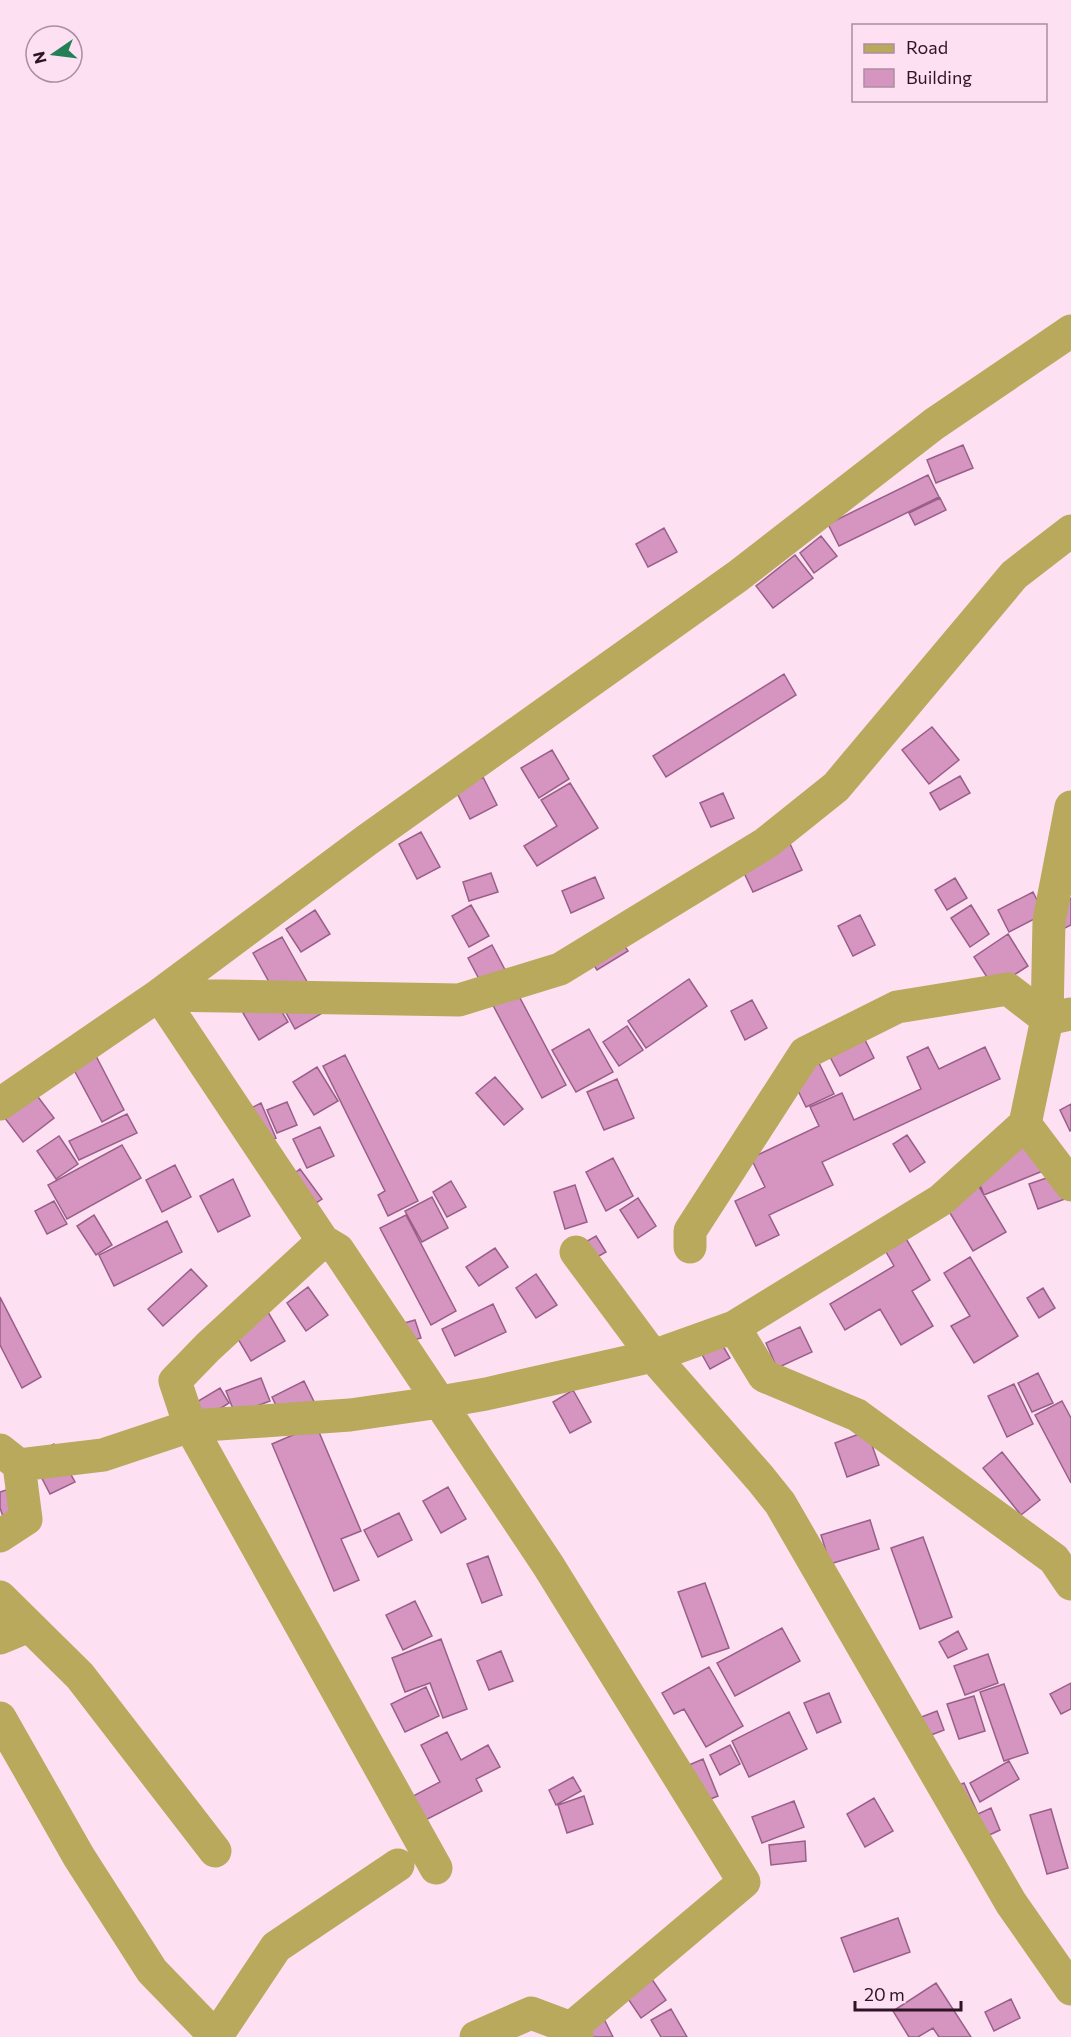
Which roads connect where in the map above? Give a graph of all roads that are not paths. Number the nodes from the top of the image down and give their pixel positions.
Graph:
1 (1071, 331) edge
2 (1071, 531) edge
3 (1071, 807) edge
4 (159, 995) junction
5 (1059, 1016) edge
6 (0, 1104) edge
7 (1025, 1124) junction
8 (1071, 1185) edge
9 (323, 1241) junction
10 (690, 1247) dead end
11 (576, 1252) dead end
12 (734, 1327) junction
13 (653, 1356) junction
14 (440, 1402) junction
15 (190, 1426) junction
16 (10, 1457) edge
17 (0, 1536) edge
18 (1071, 1584) edge
19 (0, 1597) edge
20 (14, 1632) edge
21 (0, 1718) edge
22 (215, 1851) dead end
23 (398, 1865) dead end
24 (436, 1868) dead end
25 (1071, 1989) edge
26 (574, 2032) edge
27 (216, 2037) edge
28 (476, 2037) edge

1 - 4 street
2 - 4 street
3 - 5 street
4 - 6 street
4 - 9 street
5 - 7 street
5 - 10 street
7 - 8 street
7 - 12 street
9 - 14 street
9 - 15 street
11 - 13 street
12 - 13 street
12 - 18 street
13 - 14 street
13 - 25 street
14 - 15 street
14 - 26 street
15 - 16 street
15 - 24 street
16 - 17 street
19 - 20 street
20 - 22 street
21 - 27 street
23 - 27 street
26 - 28 street

